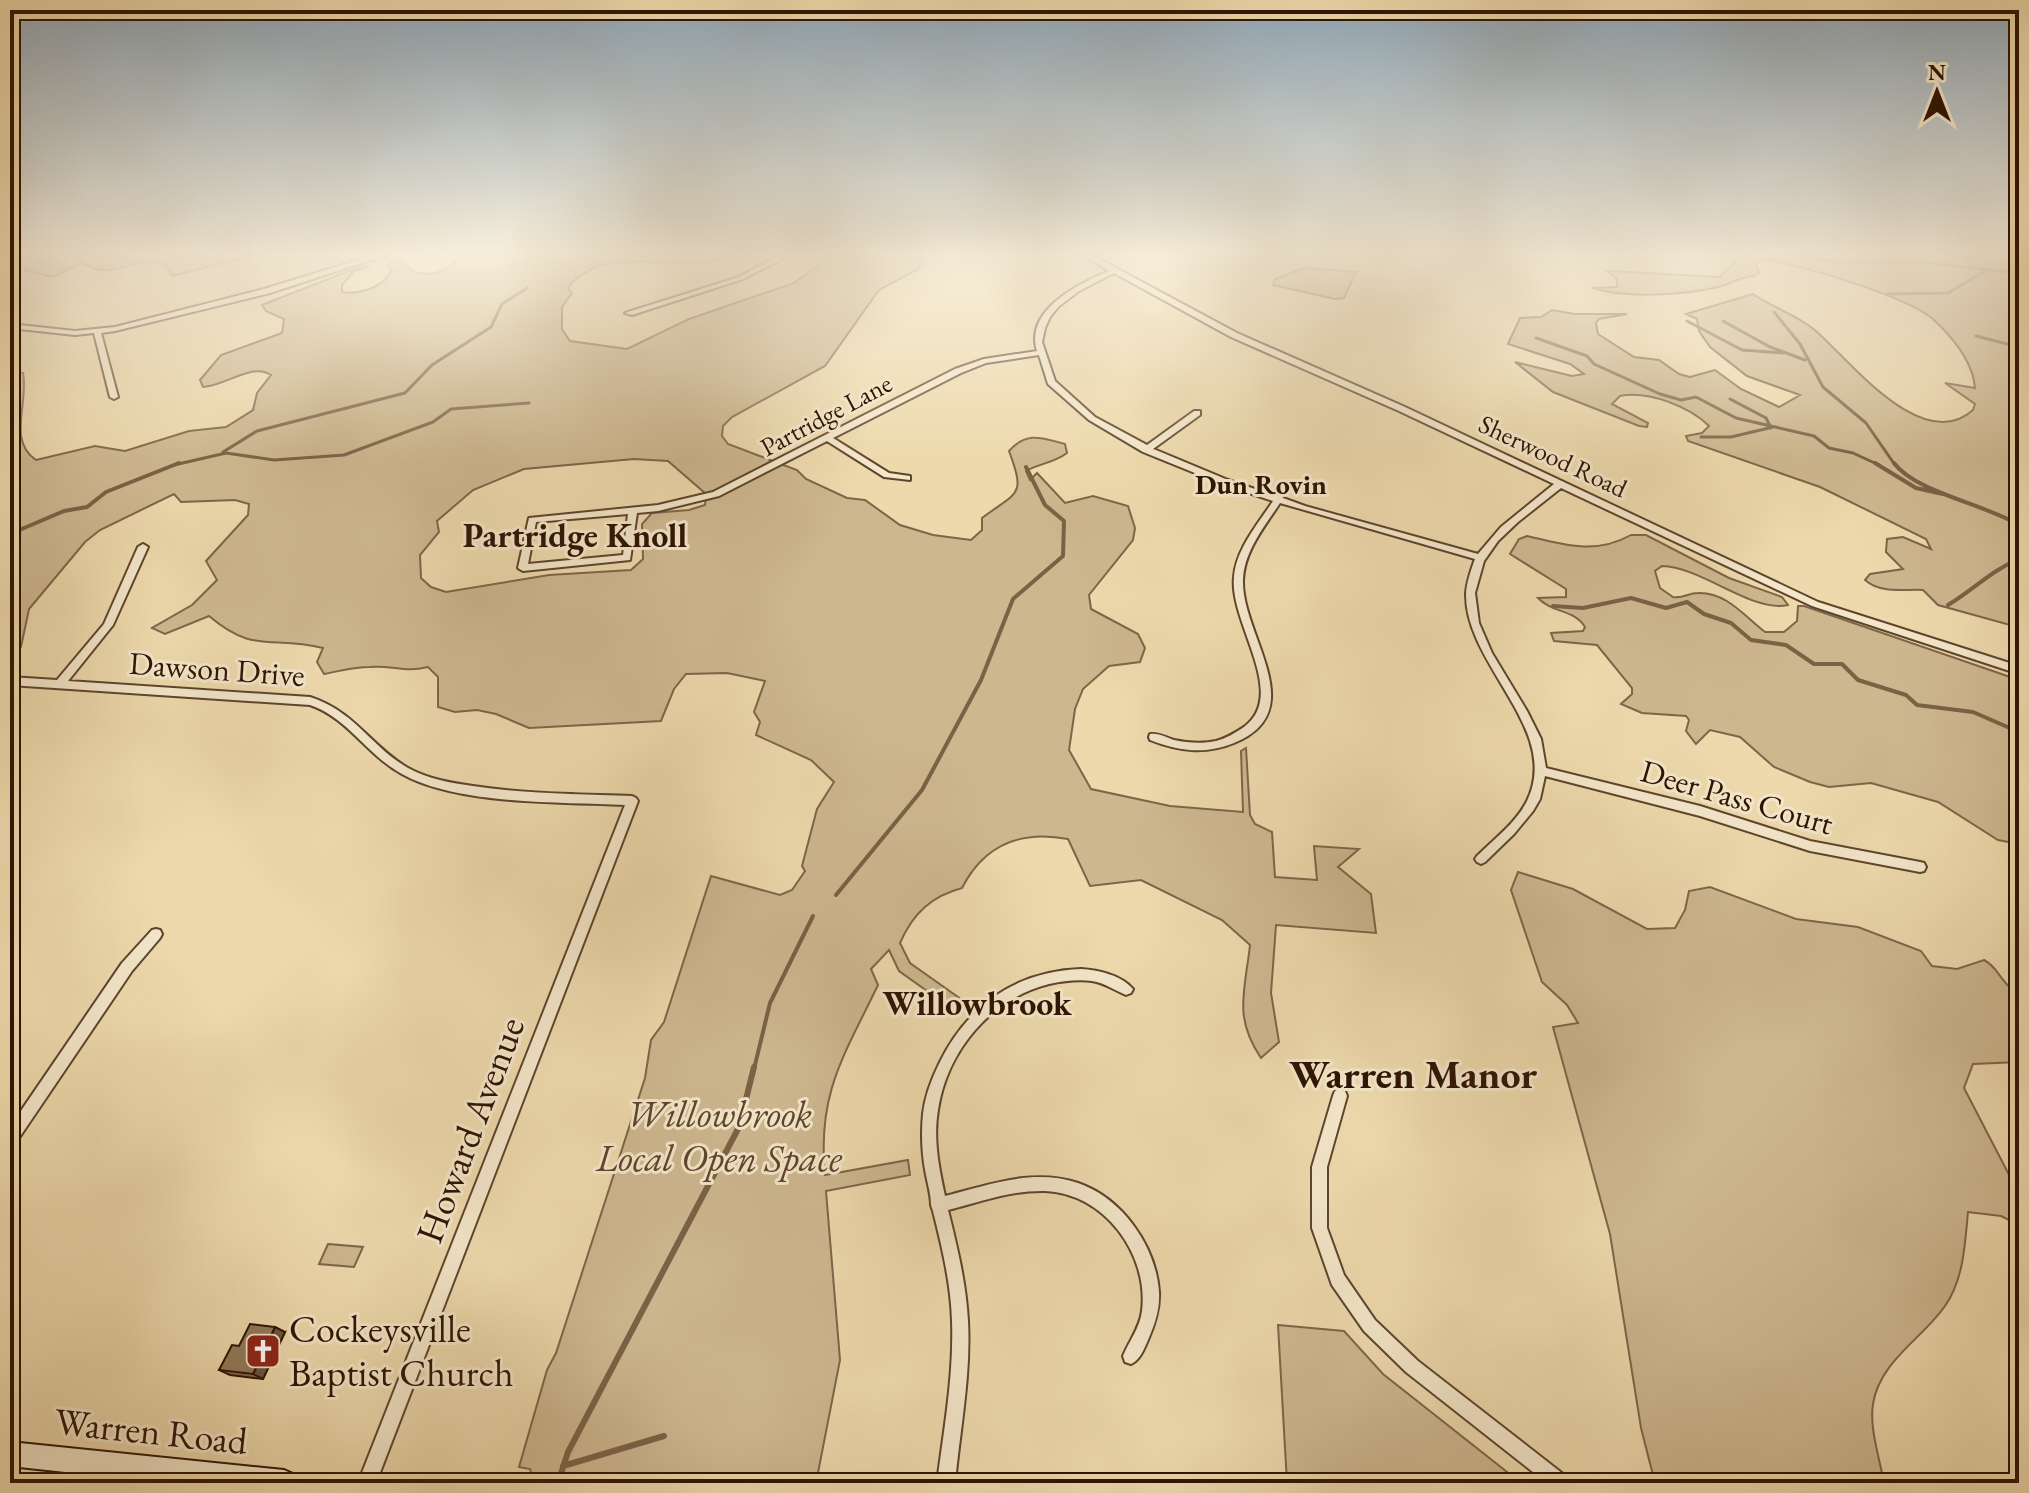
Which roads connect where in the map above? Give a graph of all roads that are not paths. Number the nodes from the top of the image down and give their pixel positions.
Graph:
1 (140, 322) edge
2 (1046, 322) edge
3 (1209, 322) edge
4 (10, 326) edge
5 (97, 332) junction
6 (1038, 353) junction
7 (114, 397) dead end
8 (1197, 413) dead end
9 (829, 439) junction
10 (1146, 450) junction
11 (907, 478) dead end
12 (1559, 485) junction
13 (1279, 498) junction
14 (633, 511) junction
15 (143, 547) dead end
16 (1481, 558) junction
17 (2019, 670) edge
18 (10, 681) edge
19 (60, 684) junction
20 (1154, 737) dead end
21 (1541, 771) junction
22 (632, 801) joint
23 (1481, 859) dead end
24 (1920, 867) dead end
25 (156, 934) dead end
26 (1126, 989) dead end
27 (1340, 1096) dead end
28 (10, 1139) edge
29 (938, 1205) junction
30 (1131, 1356) dead end
31 (10, 1454) edge
32 (232, 1480) edge
33 (284, 1483) edge
34 (367, 1483) edge
35 (946, 1483) edge
36 (1561, 1483) edge

1 - 5 street
2 - 6 street
3 - 12 street, Sherwood Road
4 - 5 street
5 - 7 street
6 - 9 street, Partridge Lane
6 - 10 street
8 - 10 street
9 - 11 street
9 - 14 street, Partridge Lane
10 - 13 street
12 - 16 street
12 - 17 street, Sherwood Road
13 - 16 street
13 - 20 street
14 - 14 street, Partridge Lane
15 - 19 street
16 - 21 street
18 - 19 street, Dawson Drive
19 - 22 street, Dawson Drive
21 - 23 street
21 - 24 street, Deer Pass Court
22 - 34 street, Howard Avenue
25 - 28 street
26 - 29 street
27 - 36 street
29 - 30 street
29 - 35 street
31 - 32 street, Warren Road
32 - 33 street, Warren Road

